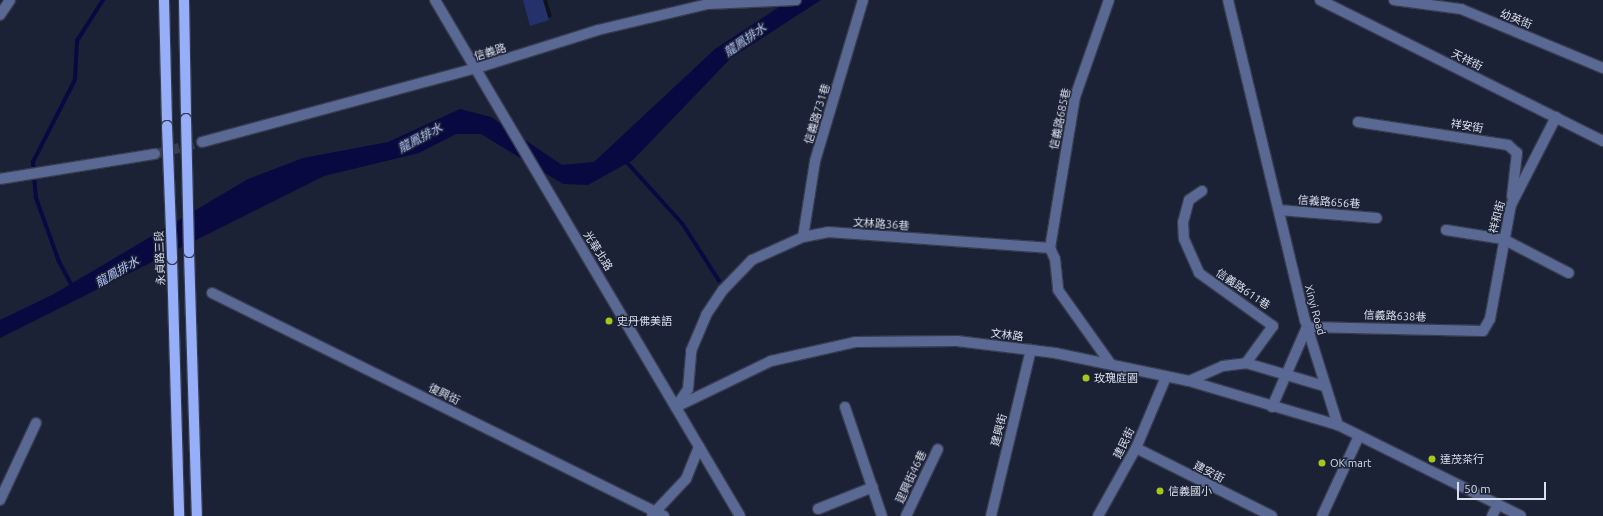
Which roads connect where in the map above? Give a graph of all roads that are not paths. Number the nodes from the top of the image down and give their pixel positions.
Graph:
1 (10, 0) edge
2 (164, 0) edge
3 (184, 0) edge
4 (435, 0) edge
5 (787, 0) edge
6 (796, 0) edge
7 (863, 0) edge
8 (1109, 0) edge
9 (1228, 0) edge
10 (1320, 0) edge
11 (1394, 0) edge
12 (0, 15) edge
13 (477, 68) junction
14 (1603, 68) edge
15 (1556, 117) junction
16 (1358, 122) dead end
17 (1603, 140) edge
18 (202, 142) tunnel mouth
19 (155, 154) tunnel mouth
20 (0, 179) edge
21 (1202, 191) dead end
22 (1511, 205) junction
23 (1279, 210) junction
24 (1377, 218) dead end
25 (1446, 230) dead end
26 (802, 237) junction
27 (1503, 239) junction
28 (1050, 248) junction
29 (1568, 274) dead end
30 (212, 293) dead end
31 (1307, 327) junction
32 (1483, 331) joint
33 (1031, 350) junction
34 (1110, 363) junction
35 (1246, 363) junction
36 (1286, 376) junction
37 (1166, 377) junction
38 (1189, 382) junction
39 (1324, 386) junction
40 (676, 407) junction
41 (845, 407) dead end
42 (1272, 407) junction
43 (36, 423) dead end
44 (1338, 426) junction
45 (1359, 436) junction
46 (699, 446) junction
47 (1136, 448) junction
48 (938, 449) dead end
49 (873, 487) junction
50 (0, 500) edge
51 (1498, 504) junction
52 (818, 509) dead end
53 (657, 514) edge
54 (179, 516) edge
55 (197, 516) edge
56 (740, 516) edge
57 (882, 516) edge
58 (906, 516) edge
59 (991, 516) edge
60 (1098, 516) edge
61 (1272, 516) edge
62 (1322, 516) edge
63 (1492, 516) edge
64 (1521, 516) edge

1 - 12 street
2 - 54 main road, 永貞路三段, bridge
3 - 55 main road, bridge
4 - 13 street, 光華北路
5 - 6 street, 信義路
5 - 13 street, 信義路
7 - 26 street, 信義路731巷
8 - 28 street, 信義路685巷
9 - 23 street, Xinyi Road
10 - 15 street, 天祥街
11 - 14 street, 幼英街
13 - 18 street, 信義路
13 - 40 street, 光華北路
15 - 17 street, 天祥街
15 - 22 street, 祥和街
16 - 22 street, 祥安街
19 - 20 street
21 - 35 street, 信義路611巷
22 - 27 street, 祥和街
23 - 24 street, 信義路656巷
23 - 31 street, Xinyi Road
25 - 27 street
26 - 28 street, 文林路36巷
26 - 40 street, 文林路36巷
27 - 29 street
27 - 32 street, 祥和街
28 - 34 street
30 - 53 street, 復興街
31 - 32 street, 信義路638巷
31 - 36 street
31 - 39 street, Xinyi Road
33 - 34 street, 文林路
33 - 40 street, 文林路
33 - 59 street, 建興街
34 - 37 street, 文林路
35 - 36 street
35 - 38 street
36 - 39 street
36 - 42 street
37 - 38 street, 文林路
37 - 47 street, 建民街
38 - 42 street, 文林路
39 - 44 street, Xinyi Road
40 - 46 street, 光華北路
41 - 49 street
42 - 44 street, 文林路
43 - 50 street
44 - 45 street
45 - 51 street
45 - 62 street
46 - 53 street
46 - 56 street, 光華北路
47 - 60 street, 建民街
47 - 61 street, 建安街
48 - 58 street, 建興街46巷
49 - 52 street
49 - 57 street
51 - 63 street
51 - 64 street

